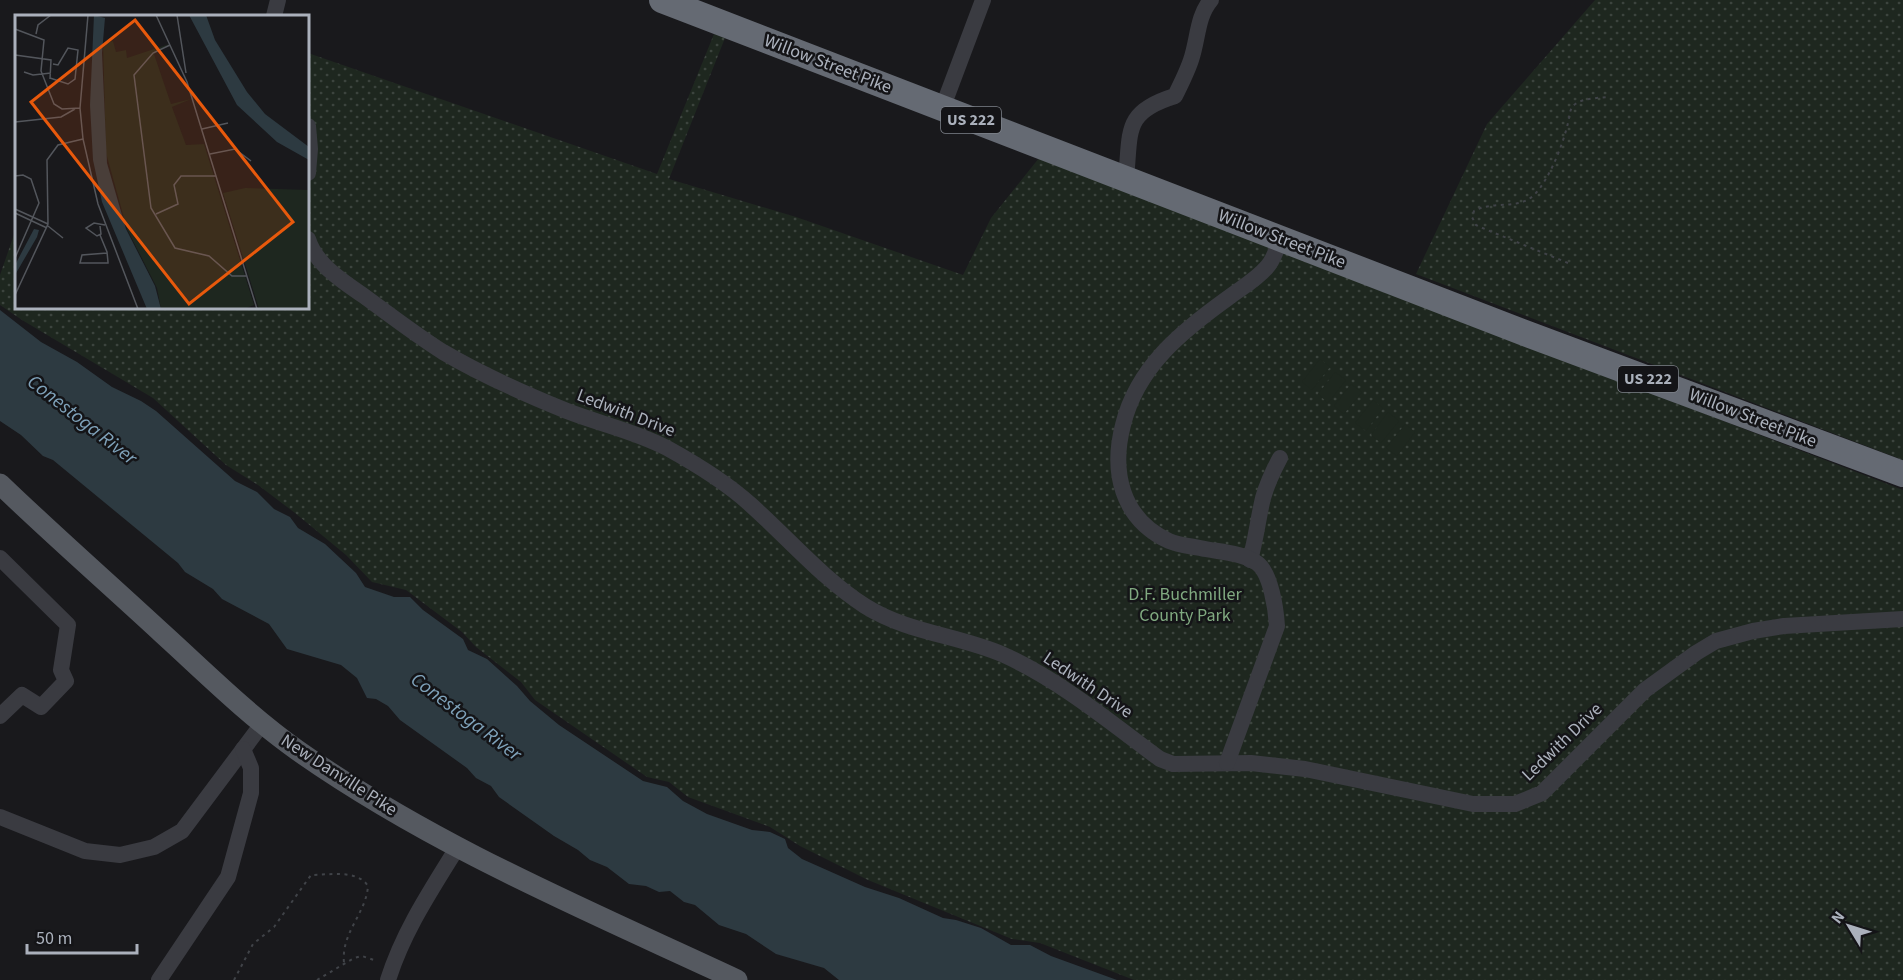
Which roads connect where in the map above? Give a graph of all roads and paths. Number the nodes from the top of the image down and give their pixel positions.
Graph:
1 (278, 0) edge
2 (662, 0) edge
3 (983, 0) edge
4 (1211, 0) edge
5 (274, 15) edge
6 (1608, 98) dead end
7 (942, 109) junction
8 (309, 138) edge
9 (309, 161) edge
10 (1126, 178) junction
11 (1281, 238) junction
12 (309, 241) edge
13 (1568, 263) dead end
14 (1280, 458) dead end
15 (1903, 474) edge
16 (0, 484) edge
17 (0, 558) edge
18 (1250, 560) junction
19 (1903, 619) edge
20 (0, 716) edge
21 (262, 724) junction
22 (243, 749) junction
23 (1227, 763) junction
24 (0, 817) edge
25 (458, 848) junction
26 (377, 961) dead end
27 (344, 963) junction
28 (159, 980) edge
29 (234, 980) edge
30 (318, 980) edge
31 (388, 980) edge
32 (737, 980) edge

1 - 5 street
2 - 7 highway, Willow Street Pike / US 222
3 - 7 street
4 - 10 street
6 - 13 path
7 - 10 highway, Willow Street Pike / US 222
8 - 9 street
10 - 11 highway, Willow Street Pike / US 222
11 - 15 highway, Willow Street Pike / US 222
11 - 18 street
12 - 23 street, Ledwith Drive
14 - 18 street
16 - 21 main road, New Danville Pike
17 - 20 street
18 - 23 street
19 - 23 street, Ledwith Drive
21 - 22 street
21 - 25 main road, New Danville Pike
22 - 24 street
22 - 28 street
25 - 31 street
25 - 32 main road, New Danville Pike
26 - 27 path
27 - 29 path
27 - 30 path

